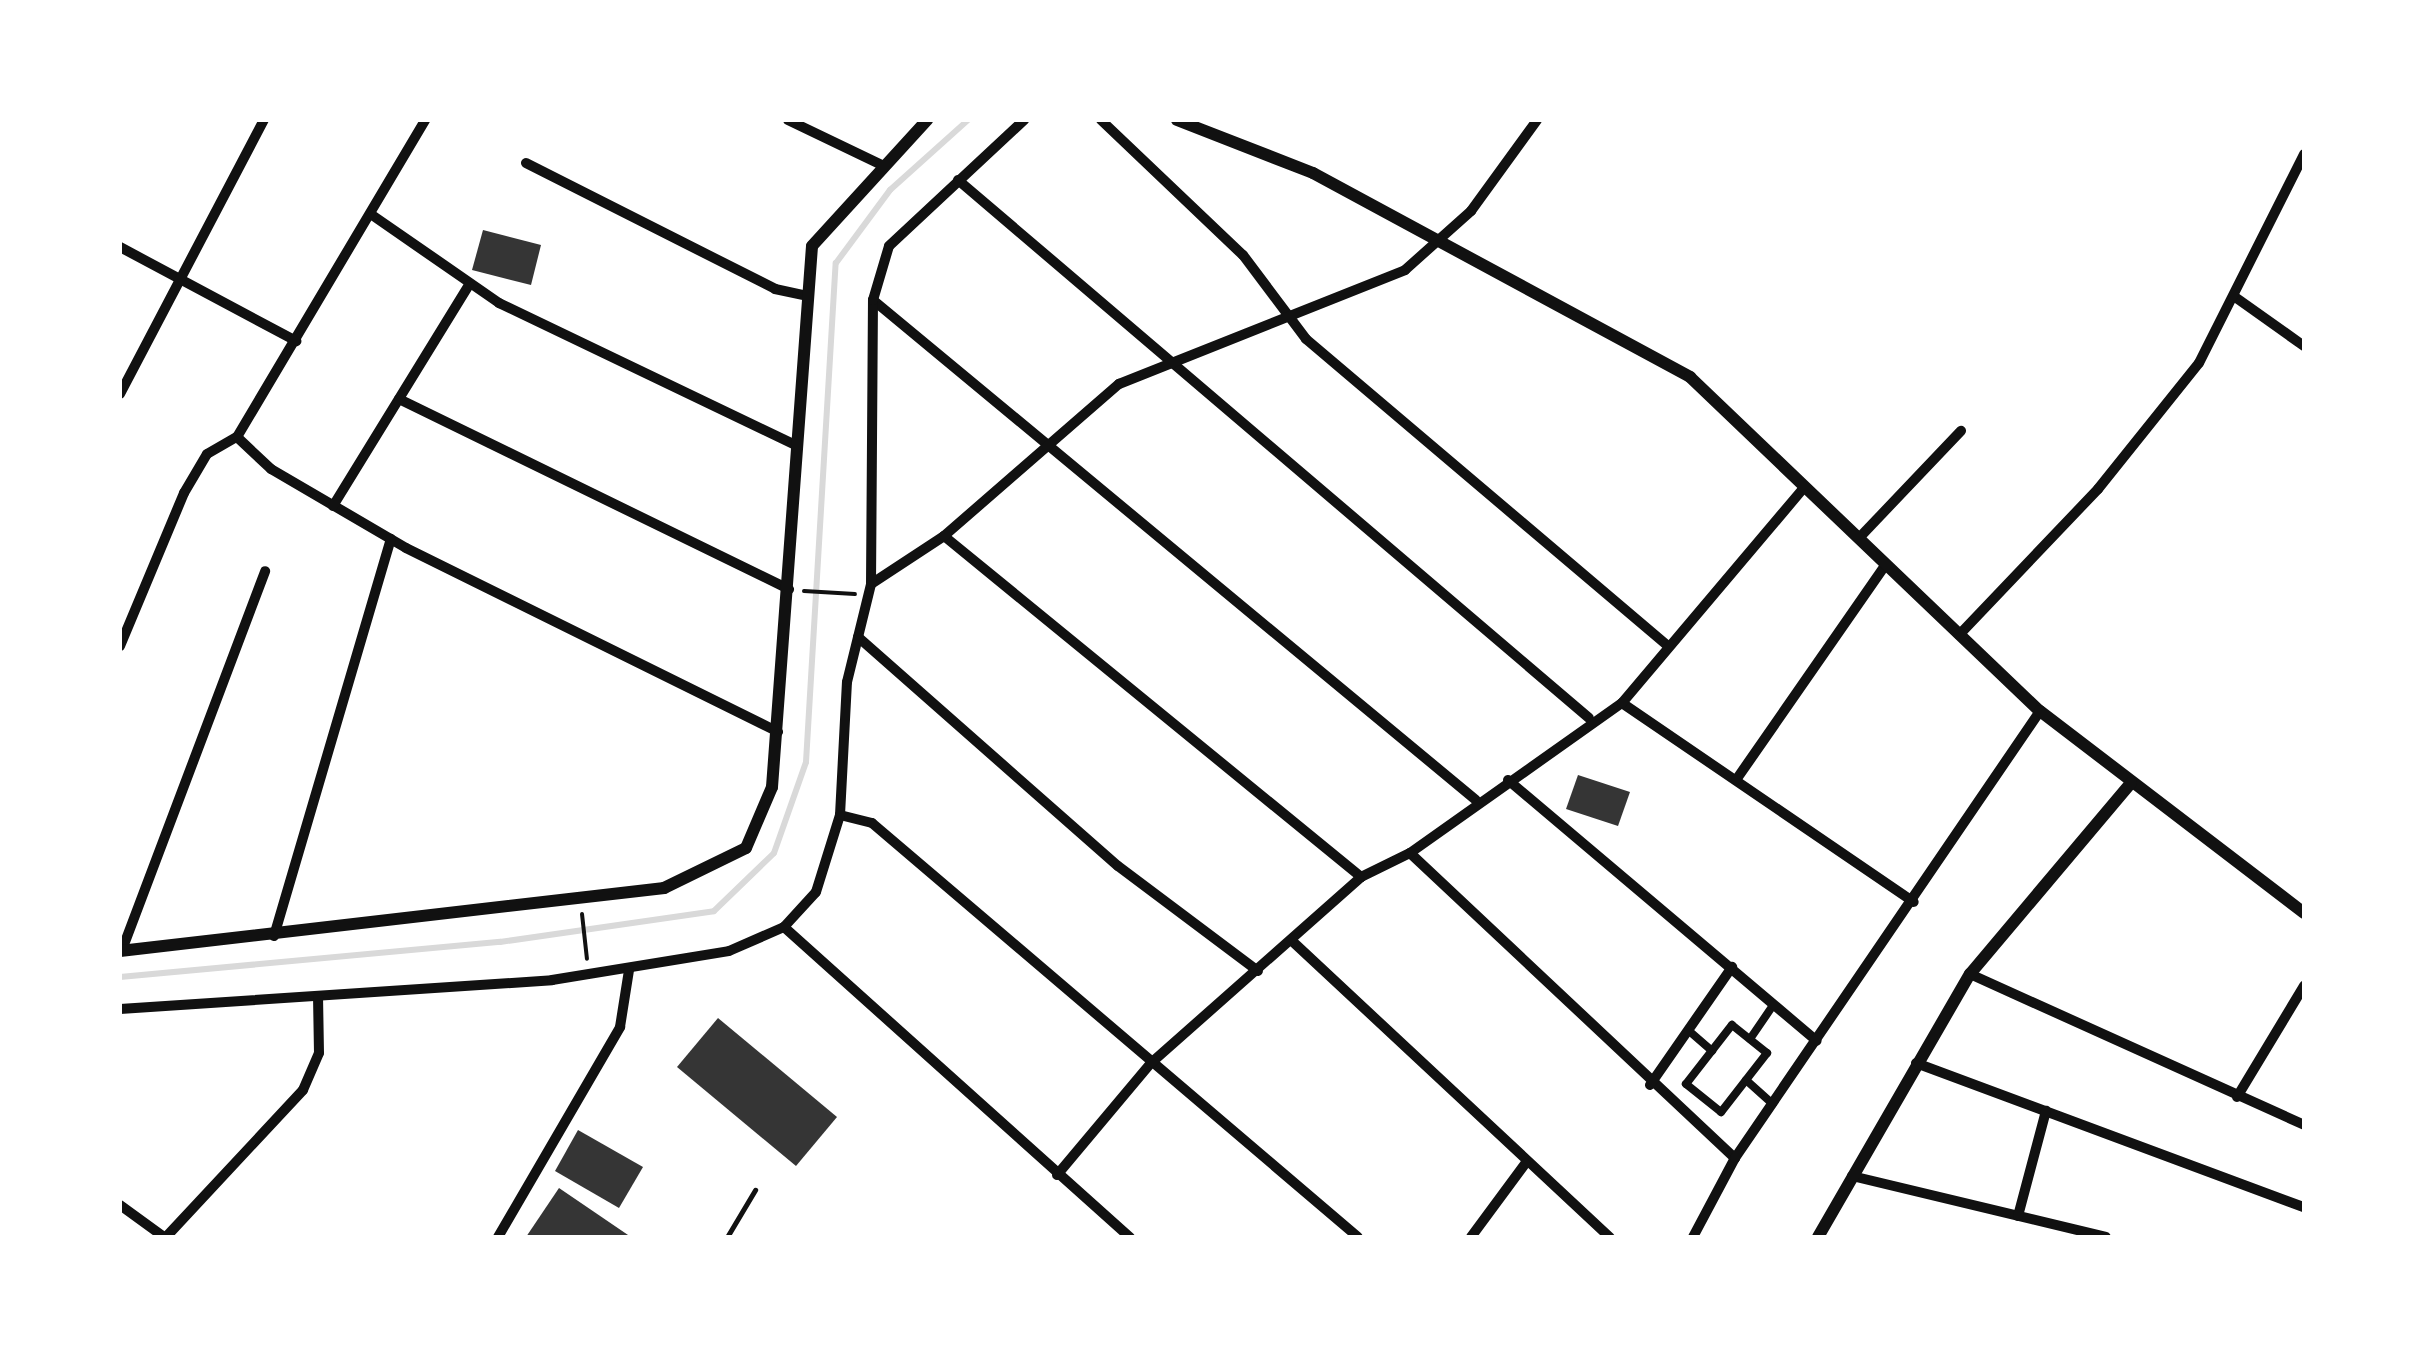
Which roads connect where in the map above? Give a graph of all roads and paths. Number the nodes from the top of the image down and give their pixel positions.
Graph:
1 (264, 120) edge
2 (426, 120) edge
3 (788, 120) edge
4 (927, 120) edge
5 (1024, 120) edge
6 (1101, 120) edge
7 (1177, 120) edge
8 (1537, 120) edge
9 (2304, 154) edge
10 (526, 162) dead end
11 (882, 165) junction
12 (958, 180) junction
13 (372, 215) junction
14 (1440, 243) junction
15 (120, 247) edge
16 (179, 282) junction
17 (469, 285) junction
18 (808, 296) junction
19 (2236, 298) junction
20 (874, 300) junction
21 (1287, 312) junction
22 (296, 341) junction
23 (2304, 346) edge
24 (1164, 361) junction
25 (120, 394) edge
26 (399, 399) junction
27 (1962, 431) dead end
28 (237, 437) junction
29 (1048, 440) junction
30 (798, 446) junction
31 (1803, 489) junction
32 (333, 506) junction
33 (944, 536) junction
34 (1858, 538) junction
35 (391, 539) junction
36 (1885, 566) junction
37 (265, 571) dead end
38 (790, 590) junction
39 (870, 590) junction
40 (1959, 635) junction
41 (858, 637) junction
42 (120, 646) edge
43 (1668, 646) junction
44 (1622, 703) junction
45 (2040, 710) junction
46 (1590, 718) junction
47 (778, 732) junction
48 (1508, 780) junction
49 (1736, 780) junction
50 (2132, 784) junction
51 (1476, 800) junction
52 (840, 815) junction
53 (1410, 854) junction
54 (1361, 878) junction
55 (581, 899) junction
56 (1914, 902) junction
57 (2304, 912) edge
58 (784, 927) junction
59 (274, 936) junction
60 (1292, 940) junction
61 (121, 950) edge
62 (1732, 967) junction
63 (629, 970) junction
64 (1258, 971) junction
65 (1970, 974) junction
66 (589, 975) junction
67 (2304, 986) edge
68 (318, 997) junction
69 (1774, 1004) junction
70 (120, 1009) edge
71 (1688, 1030) junction
72 (1750, 1039) junction
73 (1817, 1041) junction
74 (1712, 1050) junction
75 (1916, 1062) junction
76 (1151, 1063) junction
77 (1746, 1080) junction
78 (1650, 1085) junction
79 (1702, 1096) junction
80 (2237, 1097) junction
81 (1773, 1104) junction
82 (2046, 1111) junction
83 (1686, 1116) junction
84 (2304, 1125) edge
85 (1735, 1158) junction
86 (1525, 1164) junction
87 (1057, 1176) junction
88 (1852, 1176) junction
89 (755, 1190) dead end
90 (120, 1204) edge
91 (2304, 1207) edge
92 (2018, 1216) junction
93 (165, 1237) edge
94 (498, 1237) edge
95 (727, 1237) edge
96 (1130, 1237) edge
97 (1358, 1237) edge
98 (1471, 1237) edge
99 (1610, 1237) edge
100 (1693, 1237) edge
101 (1818, 1237) edge
102 (2106, 1237) edge

1 - 16 street
2 - 13 street
3 - 11 street
4 - 11 street
5 - 12 street
6 - 21 street
7 - 14 street
8 - 14 street
9 - 19 street
10 - 18 street
11 - 18 street
12 - 20 street
12 - 24 street
13 - 17 street
13 - 22 street
14 - 21 street
14 - 31 street
15 - 16 street
16 - 22 street
16 - 25 street
17 - 26 street
17 - 30 street
18 - 30 street
19 - 23 street
19 - 40 street
20 - 29 street
20 - 39 street
21 - 24 street
21 - 43 street
22 - 28 street
24 - 29 street
24 - 46 street
26 - 32 street
26 - 38 street
27 - 34 street
28 - 32 street
28 - 42 street
29 - 33 street
29 - 51 street
30 - 38 street
31 - 34 street
31 - 43 street
32 - 35 street
33 - 39 street
33 - 54 street
34 - 36 street
35 - 47 street
35 - 59 street
36 - 40 street
36 - 49 street
37 - 61 street
38 - 39 path
38 - 47 street
39 - 41 street
40 - 45 street
41 - 52 street
41 - 64 street
43 - 44 street
44 - 46 street
44 - 49 street
45 - 50 street
45 - 56 street
46 - 48 street
47 - 55 street
48 - 51 street
48 - 62 street
49 - 56 street
50 - 57 street
50 - 65 street
51 - 53 street
52 - 58 street
52 - 76 street
53 - 54 street
53 - 78 street
54 - 60 street
55 - 59 street
55 - 66 path
56 - 73 street
58 - 63 street
58 - 87 street
59 - 61 street
60 - 64 street
60 - 86 street
62 - 69 street
62 - 71 street
63 - 66 street
63 - 94 street
64 - 76 street
65 - 75 street
65 - 80 street
66 - 68 street
67 - 80 street
68 - 70 street
68 - 93 street
69 - 72 street
69 - 73 street
71 - 74 street
71 - 78 street
72 - 74 street
72 - 77 street
73 - 81 street
74 - 79 street
75 - 82 street
75 - 88 street
76 - 87 street
76 - 97 street
77 - 79 street
77 - 81 street
78 - 83 street
79 - 83 street
80 - 84 street
81 - 85 street
82 - 91 street
82 - 92 street
83 - 85 street
85 - 100 street
86 - 98 street
86 - 99 street
87 - 96 street
88 - 92 street
88 - 101 street
89 - 95 lane
90 - 93 street
92 - 102 street

